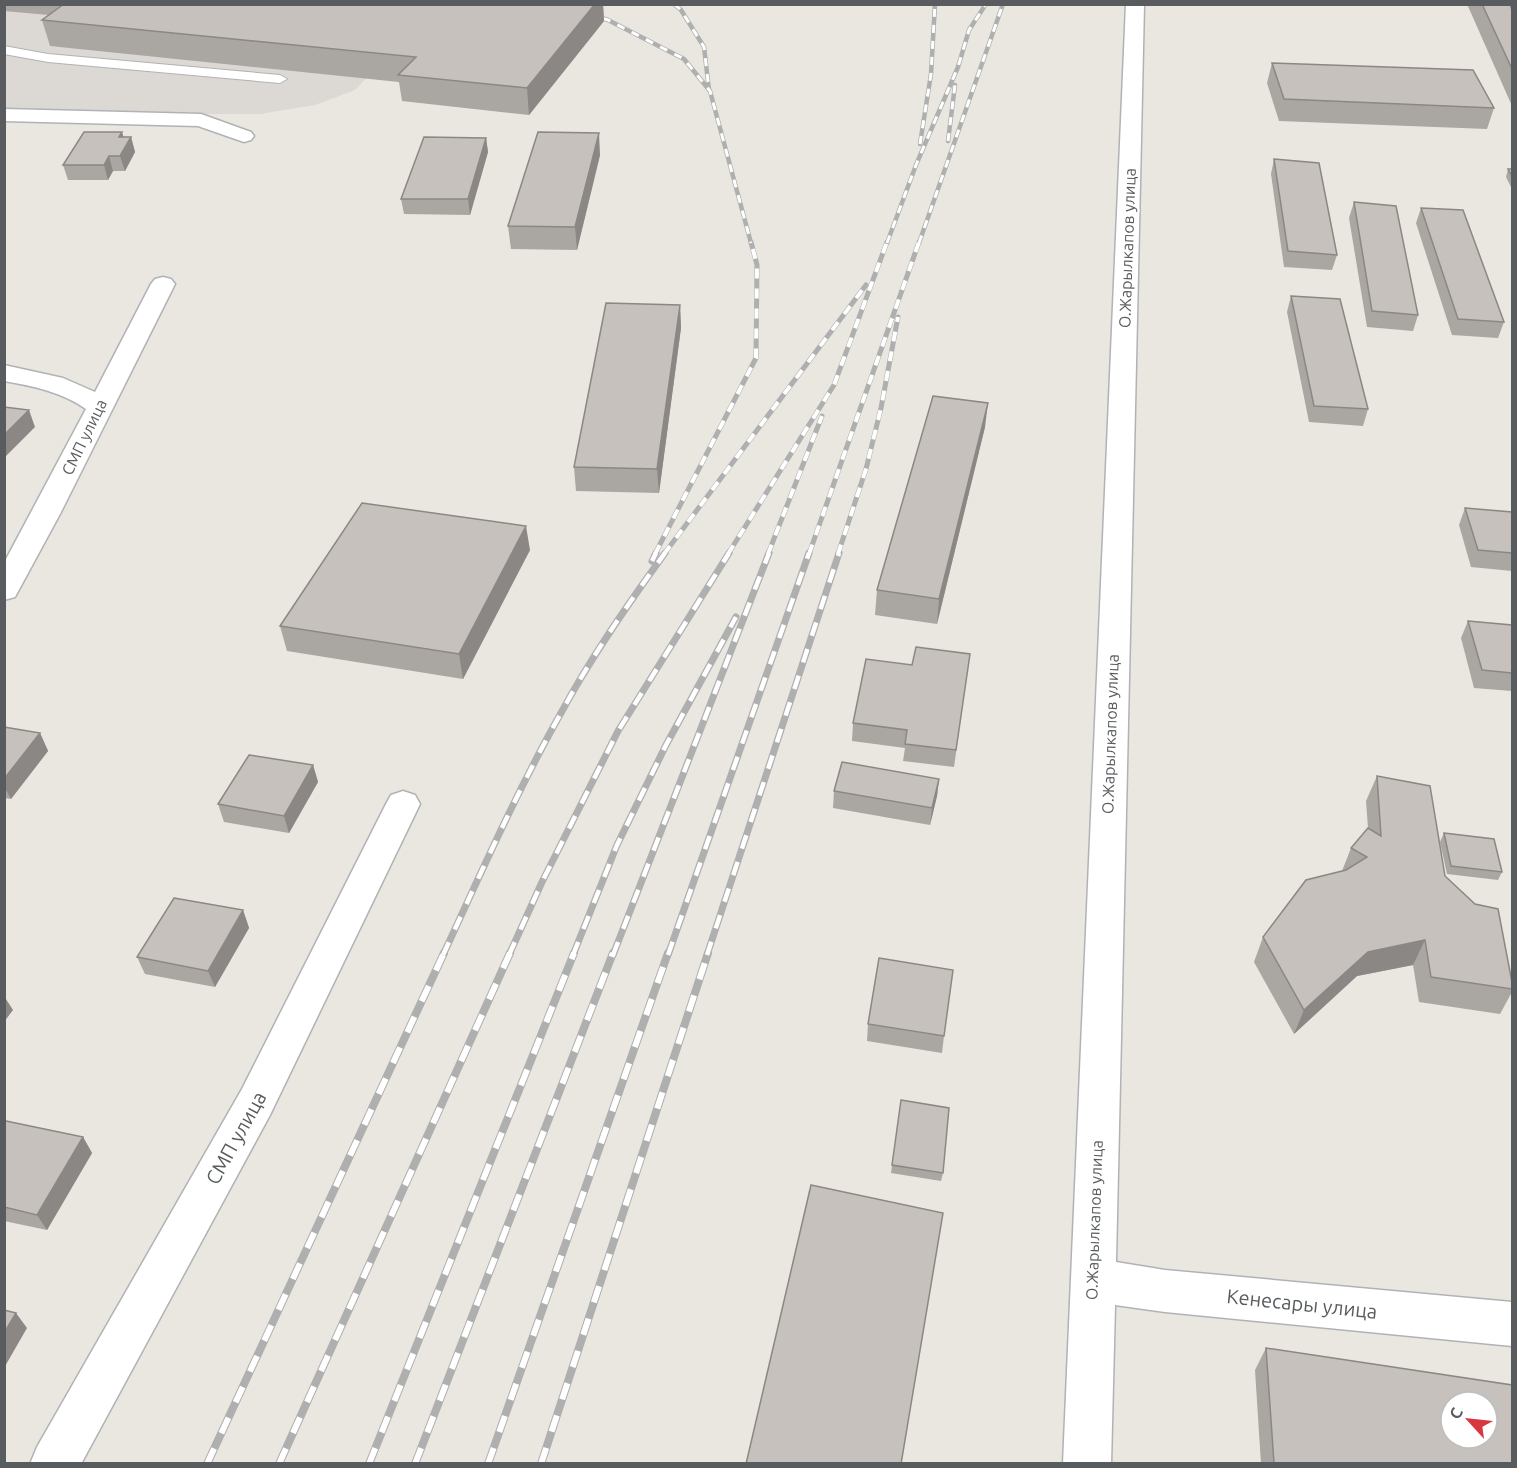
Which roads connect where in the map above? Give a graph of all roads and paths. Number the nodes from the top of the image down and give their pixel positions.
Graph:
1 (1135, 4) edge
2 (4, 50) edge
3 (280, 79) edge
4 (4, 115) edge
5 (244, 136) dead end
6 (163, 284) dead end
7 (4, 373) edge
8 (99, 406) junction
9 (4, 590) edge
10 (403, 804) dead end
11 (1092, 1280) junction
12 (1512, 1324) edge
13 (54, 1464) edge
14 (1087, 1464) edge

1 - 11 street, О.Жарылкапов улица
2 - 3 lane
4 - 5 street
6 - 8 street, СМП улица
7 - 8 street
8 - 9 street, СМП улица
10 - 13 street, СМП улица
11 - 12 street, Кенесары улица
11 - 14 street, О.Жарылкапов улица

